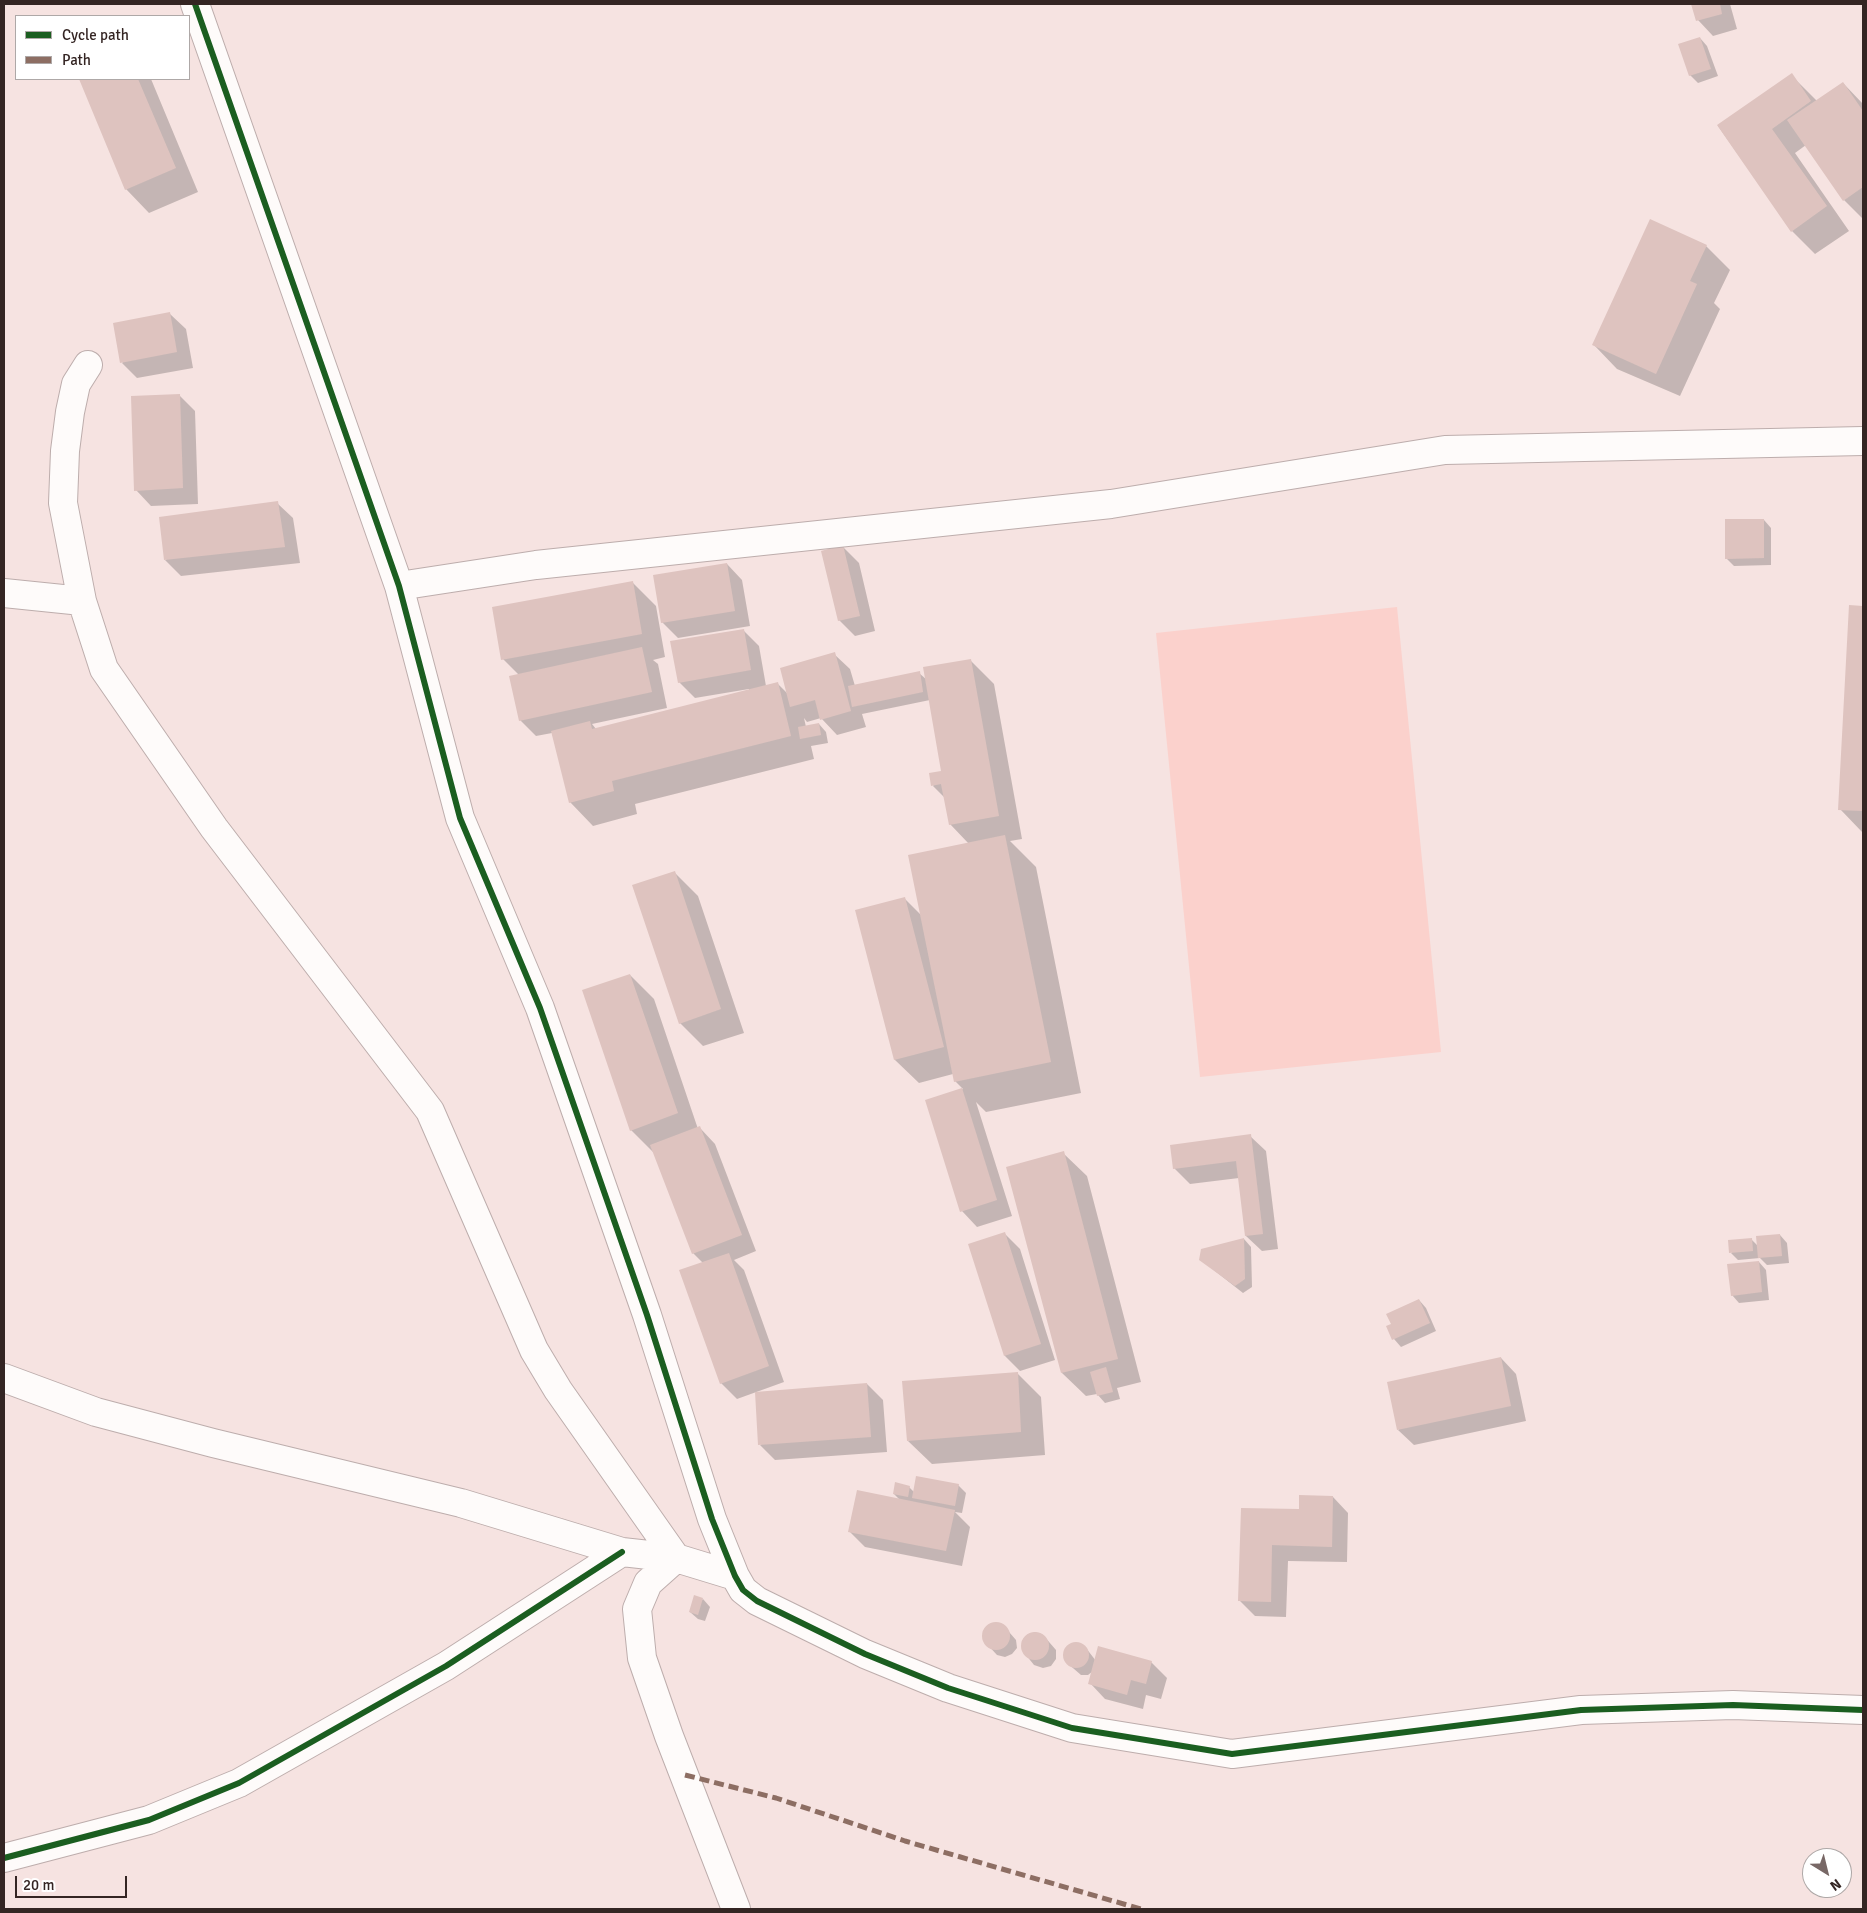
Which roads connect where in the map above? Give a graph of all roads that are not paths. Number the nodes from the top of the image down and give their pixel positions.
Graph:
1 (195, 4) edge
2 (88, 365) dead end
3 (1863, 441) edge
4 (398, 586) junction
5 (4, 593) edge
6 (82, 601) junction
7 (4, 1378) edge
8 (622, 1552) junction
9 (676, 1558) junction
10 (735, 1576) junction
11 (1863, 1710) edge
12 (4, 1858) edge
13 (736, 1909) edge

1 - 4 street
2 - 6 street
3 - 4 street
4 - 10 street
5 - 6 street
6 - 9 street
7 - 8 street
8 - 9 street
8 - 12 street
9 - 10 street
9 - 13 street
10 - 11 street

